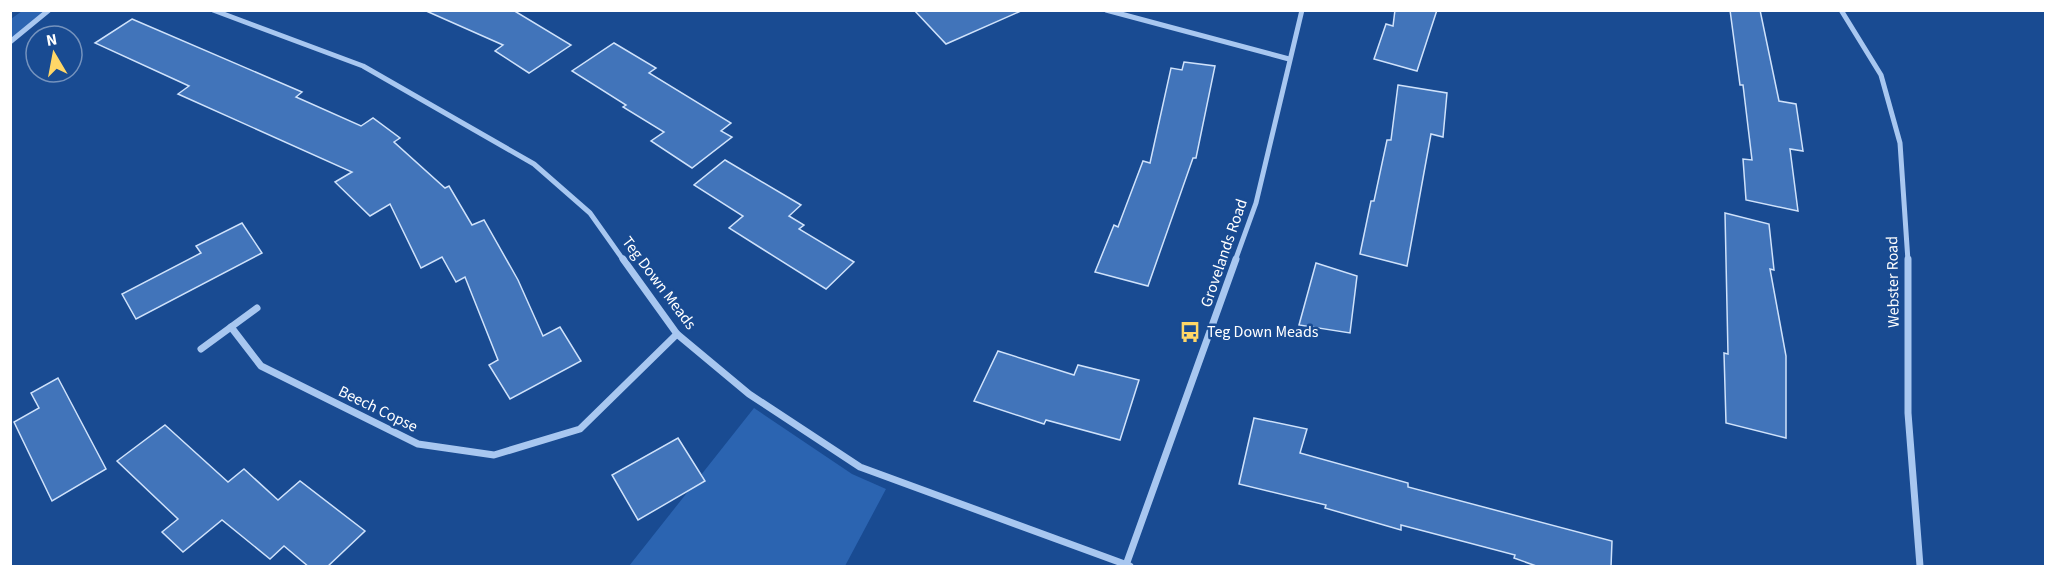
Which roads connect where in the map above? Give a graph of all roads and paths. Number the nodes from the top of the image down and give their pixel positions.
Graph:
1 (49, 10) edge
2 (213, 10) edge
3 (1106, 10) edge
4 (1302, 10) edge
5 (1841, 10) edge
6 (10, 42) edge
7 (1289, 59) junction
8 (257, 308) dead end
9 (231, 327) junction
10 (677, 334) junction
11 (201, 349) dead end
12 (1128, 566) edge
13 (1920, 567) edge

1 - 6 street
2 - 10 street, Teg Down Meads
3 - 7 street
4 - 7 street, Grovelands Road
5 - 13 street, Webster Road
7 - 12 street, Grovelands Road
8 - 9 street
9 - 10 street, Beech Copse
9 - 11 street
10 - 12 street, Teg Down Meads

